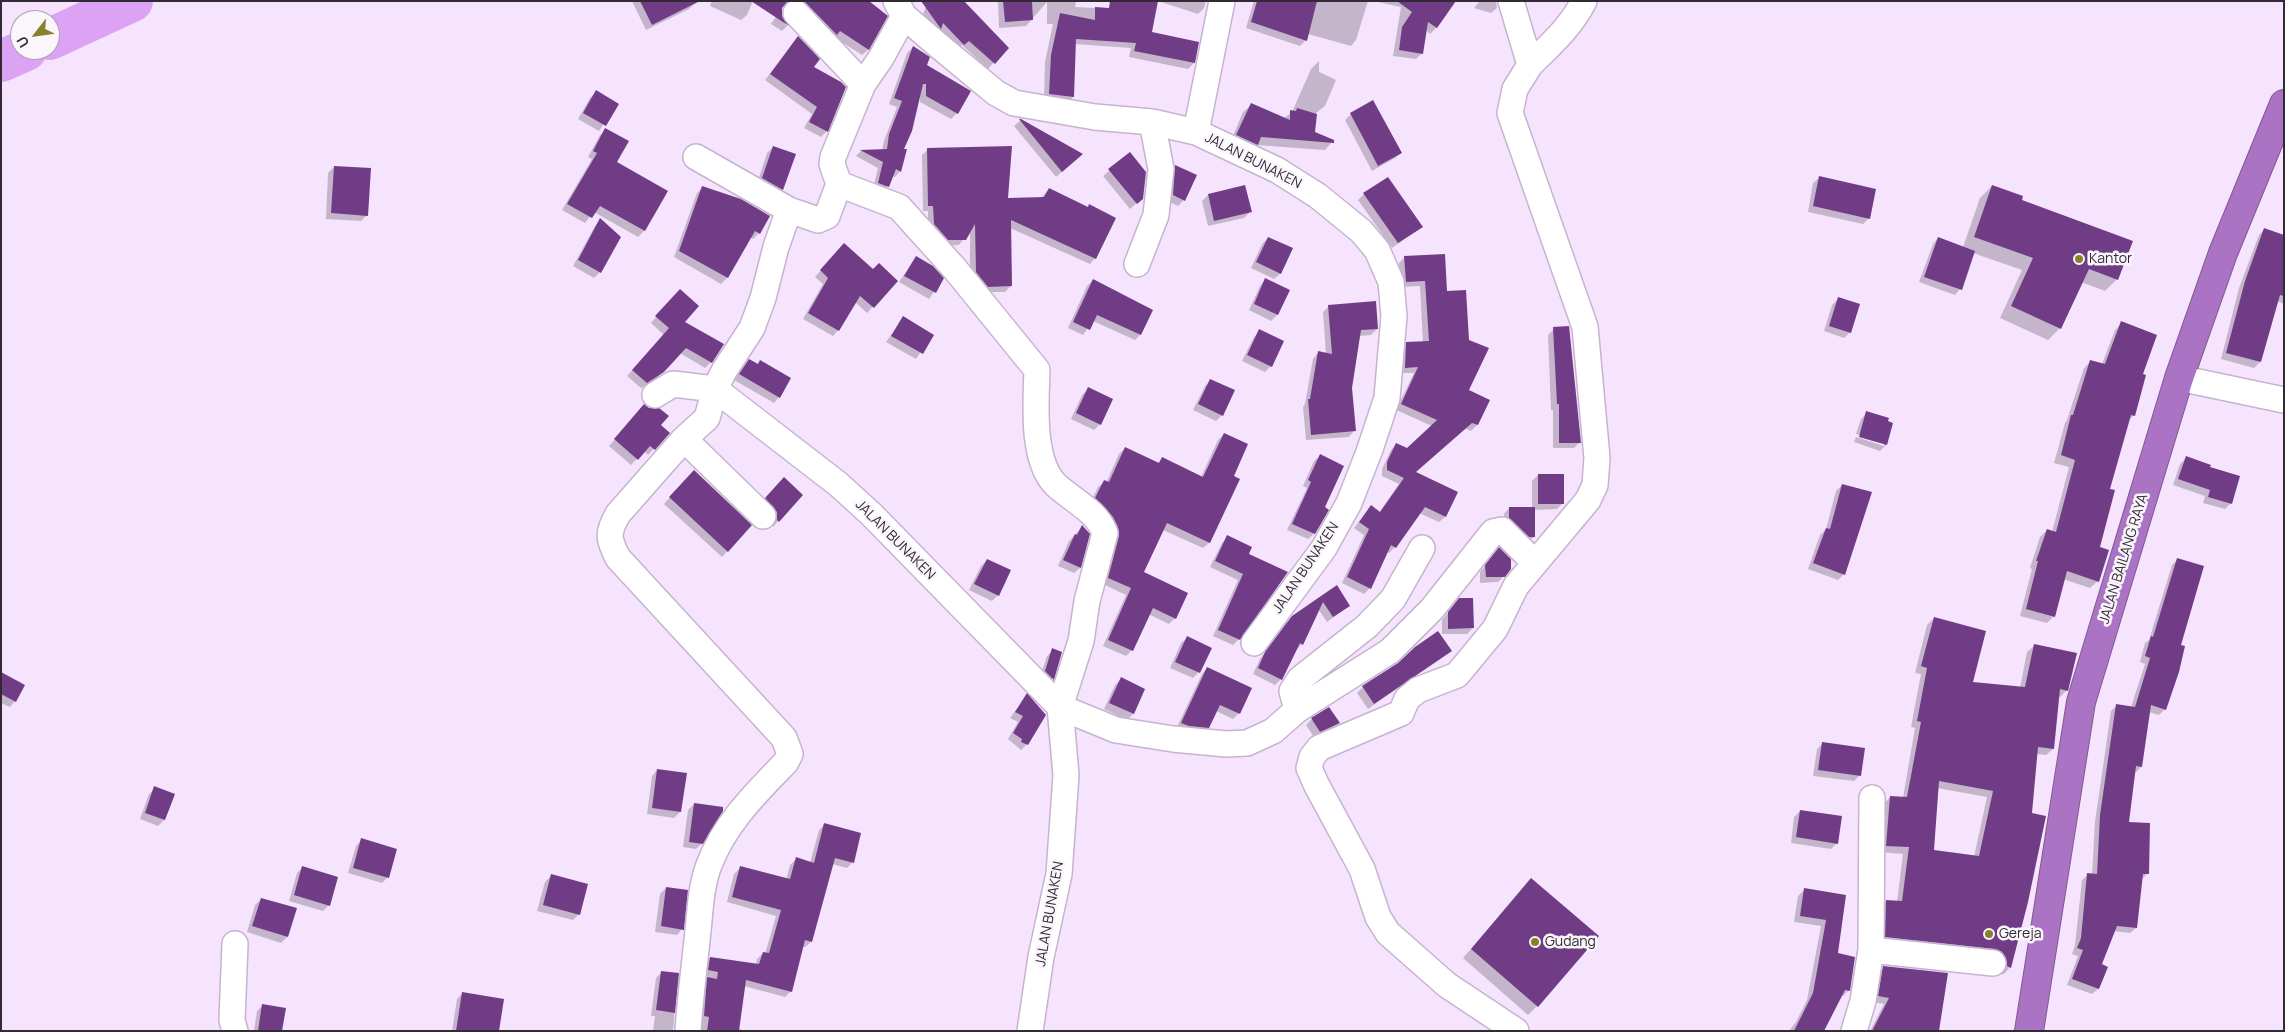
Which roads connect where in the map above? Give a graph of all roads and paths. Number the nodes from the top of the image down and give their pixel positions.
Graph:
1 (1222, 1) edge
2 (1512, 1) edge
3 (1584, 1) edge
4 (900, 8) edge
5 (796, 13) dead end
6 (1530, 65) junction
7 (863, 84) junction
8 (2284, 104) edge
9 (1152, 122) junction
10 (1196, 132) junction
11 (696, 157) dead end
12 (840, 184) junction
13 (790, 210) junction
14 (1137, 264) dead end
15 (2178, 378) junction
16 (716, 389) junction
17 (655, 394) dead end
18 (2284, 400) edge
19 (684, 439) junction
20 (763, 516) dead end
21 (1422, 548) dead end
22 (1535, 563) junction
23 (1254, 643) dead end
24 (1060, 707) junction
25 (1297, 710) junction
26 (1872, 798) dead end
27 (235, 944) dead end
28 (1871, 950) junction
29 (1993, 963) dead end
30 (235, 1031) edge
31 (688, 1031) edge
32 (1030, 1031) edge
33 (1516, 1031) edge
34 (1854, 1031) edge
35 (2029, 1031) edge

1 - 10 street
2 - 6 street
3 - 6 street
4 - 7 street
4 - 9 street, JALAN BUNAKEN
5 - 7 street
6 - 22 street
7 - 12 street
8 - 15 highway, JALAN BAILANG RAYA
9 - 10 street, JALAN BUNAKEN
9 - 14 street
10 - 23 street, JALAN BUNAKEN
11 - 13 street
12 - 13 street
12 - 24 street, JALAN BUNAKEN
13 - 16 street
15 - 18 street
15 - 35 highway, JALAN BAILANG RAYA
16 - 17 street
16 - 19 street
16 - 24 street, JALAN BUNAKEN
19 - 20 street
19 - 31 street
21 - 25 street
22 - 25 street
22 - 33 street
24 - 25 street
24 - 32 street, JALAN BUNAKEN
26 - 28 street
27 - 30 street
28 - 29 street
28 - 34 street

